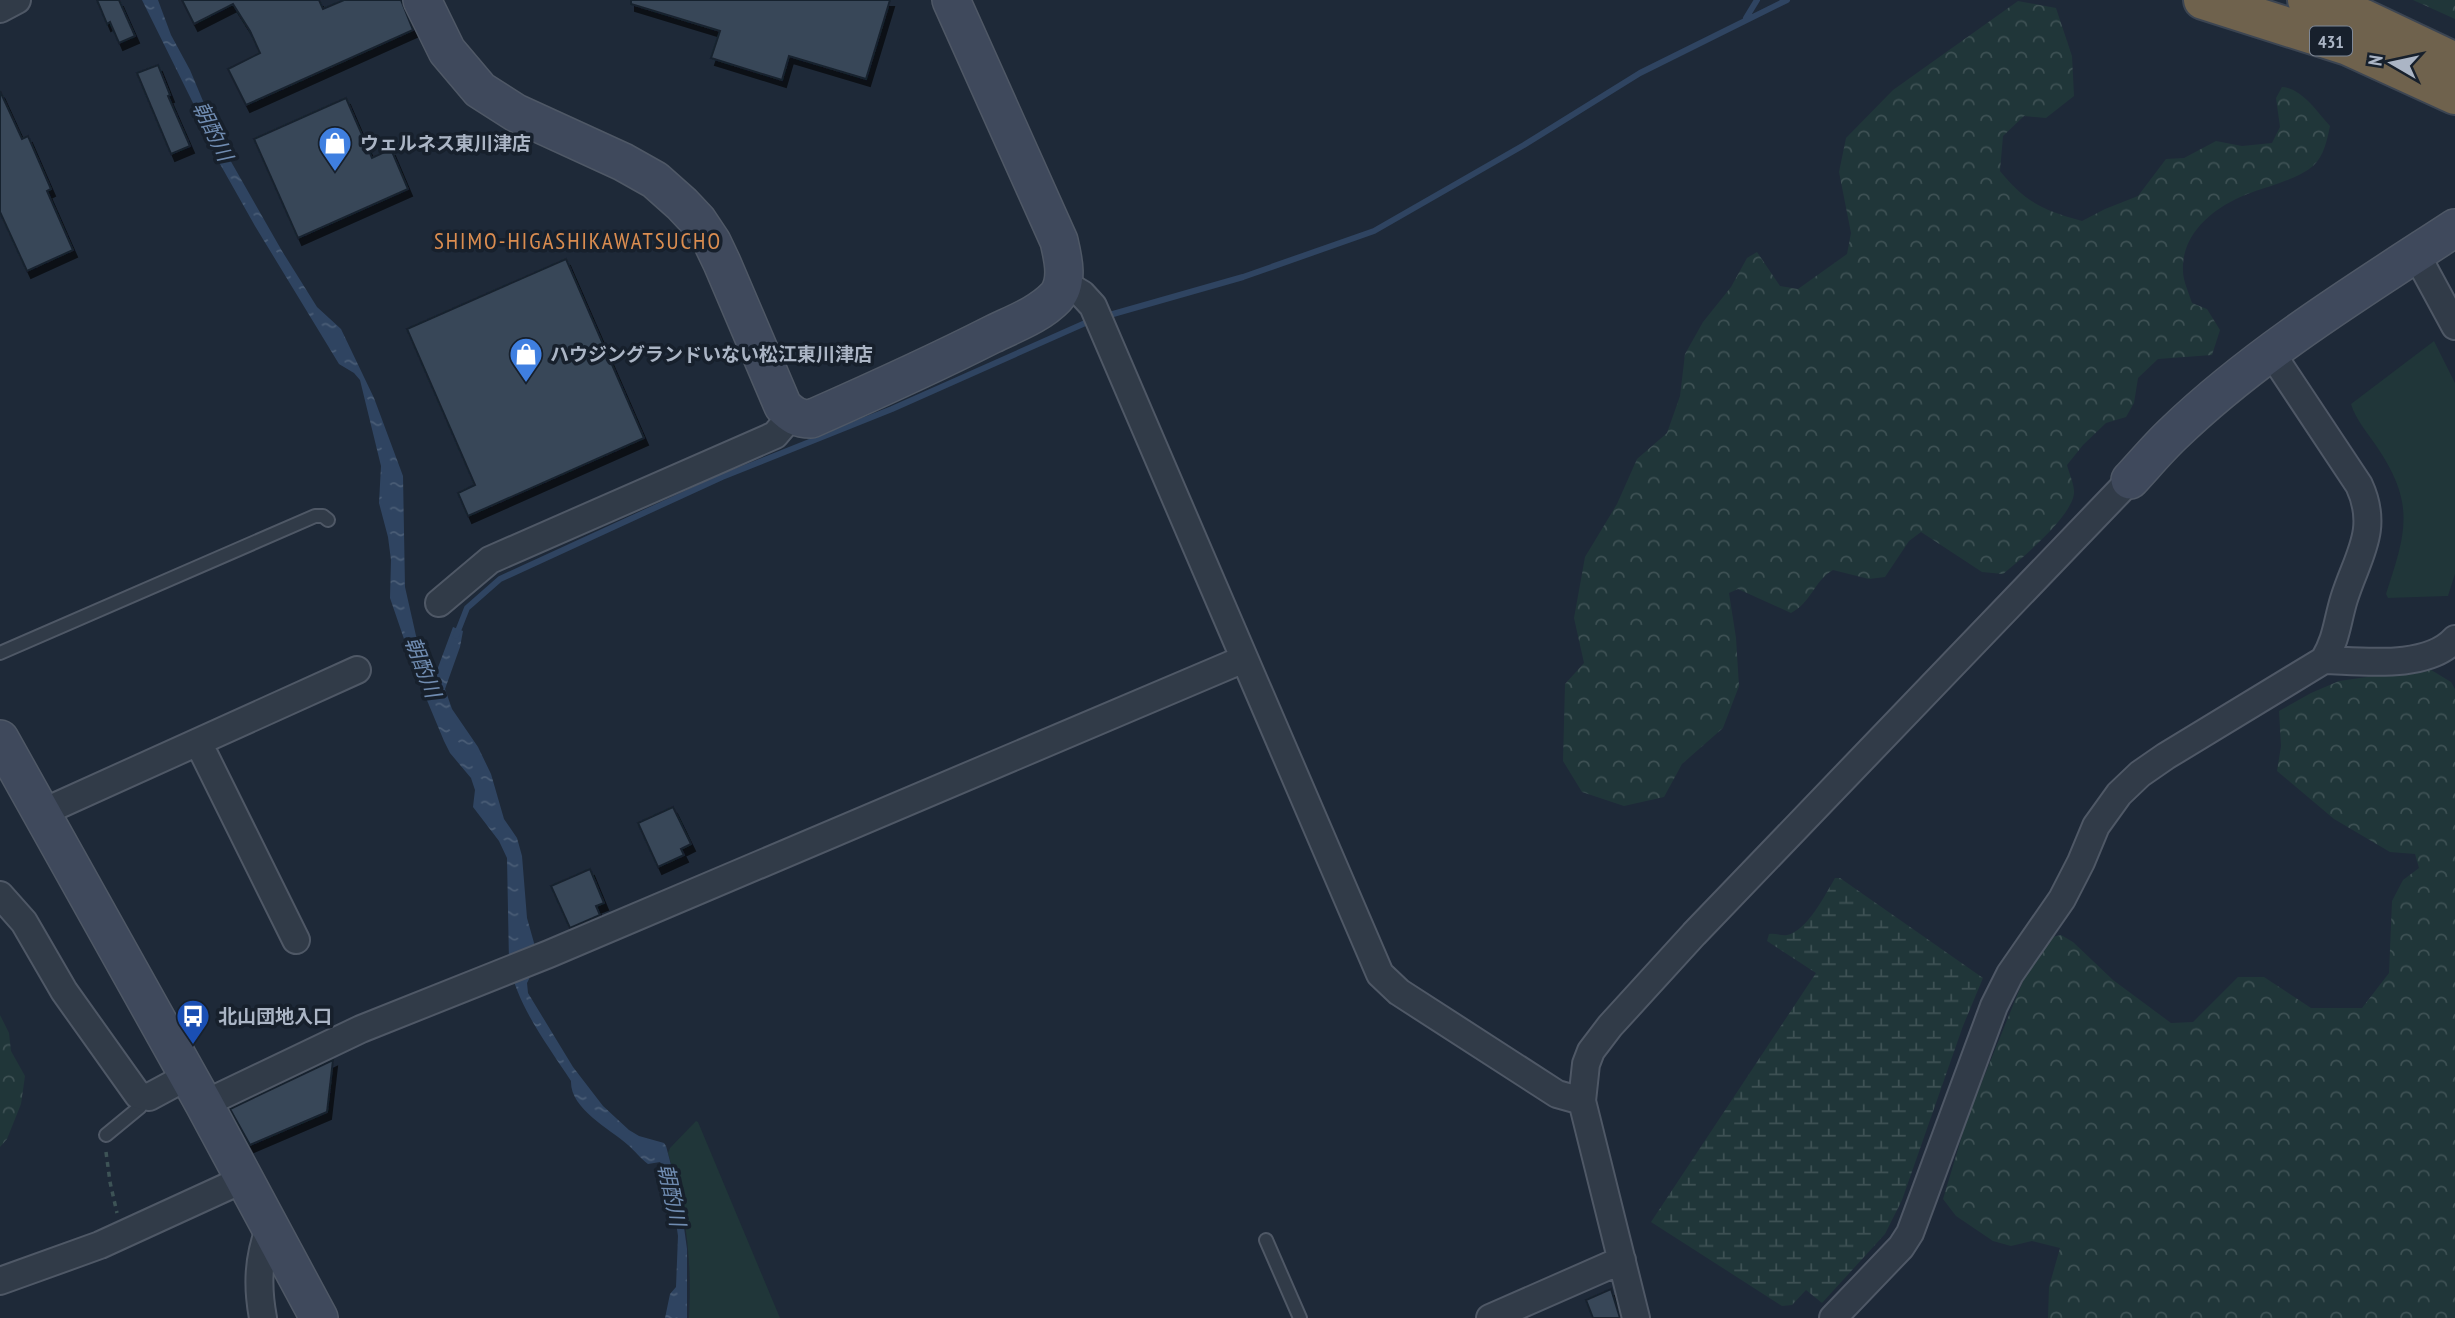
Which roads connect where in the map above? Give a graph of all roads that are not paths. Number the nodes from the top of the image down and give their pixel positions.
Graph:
1 (17, 0) edge
2 (422, 0) edge
3 (951, 0) edge
4 (2203, 0) edge
5 (2307, 0) edge
6 (0, 9) edge
7 (2455, 62) edge
8 (2455, 95) edge
9 (2455, 228) edge
10 (2416, 254) junction
11 (1062, 282) junction
12 (2455, 326) edge
13 (2272, 354) junction
14 (792, 415) junction
15 (2130, 480) joint
16 (328, 520) dead end
17 (439, 603) dead end
18 (2455, 639) edge
19 (0, 653) edge
20 (1244, 659) junction
21 (2324, 660) junction
22 (357, 670) dead end
23 (0, 739) edge
24 (198, 742) junction
25 (21, 798) edge
26 (0, 895) edge
27 (296, 940) dead end
28 (196, 1090) junction
29 (145, 1097) junction
30 (1581, 1101) junction
31 (109, 1133) road end
32 (244, 1179) junction
33 (270, 1227) junction
34 (1266, 1240) dead end
35 (1622, 1260) junction
36 (0, 1281) edge
37 (263, 1318) edge
38 (319, 1318) edge
39 (1300, 1318) edge
40 (1490, 1318) edge
41 (1636, 1318) edge
42 (1833, 1318) edge

1 - 6 street
2 - 14 street
3 - 11 street
4 - 8 highway, 431
5 - 7 highway, 431
9 - 10 street
10 - 12 street
10 - 13 street
11 - 14 street
11 - 20 street
13 - 15 street
13 - 21 street
14 - 17 street
15 - 30 street
16 - 19 lane
18 - 21 street
20 - 28 street
20 - 30 street
21 - 42 street
22 - 24 street
23 - 25 street
24 - 25 street
24 - 27 street
25 - 28 street
26 - 29 street
28 - 29 street
28 - 32 street
29 - 31 lane
30 - 35 street
32 - 33 street
32 - 36 street
33 - 37 street
33 - 38 street
34 - 39 lane
35 - 40 street
35 - 41 street

